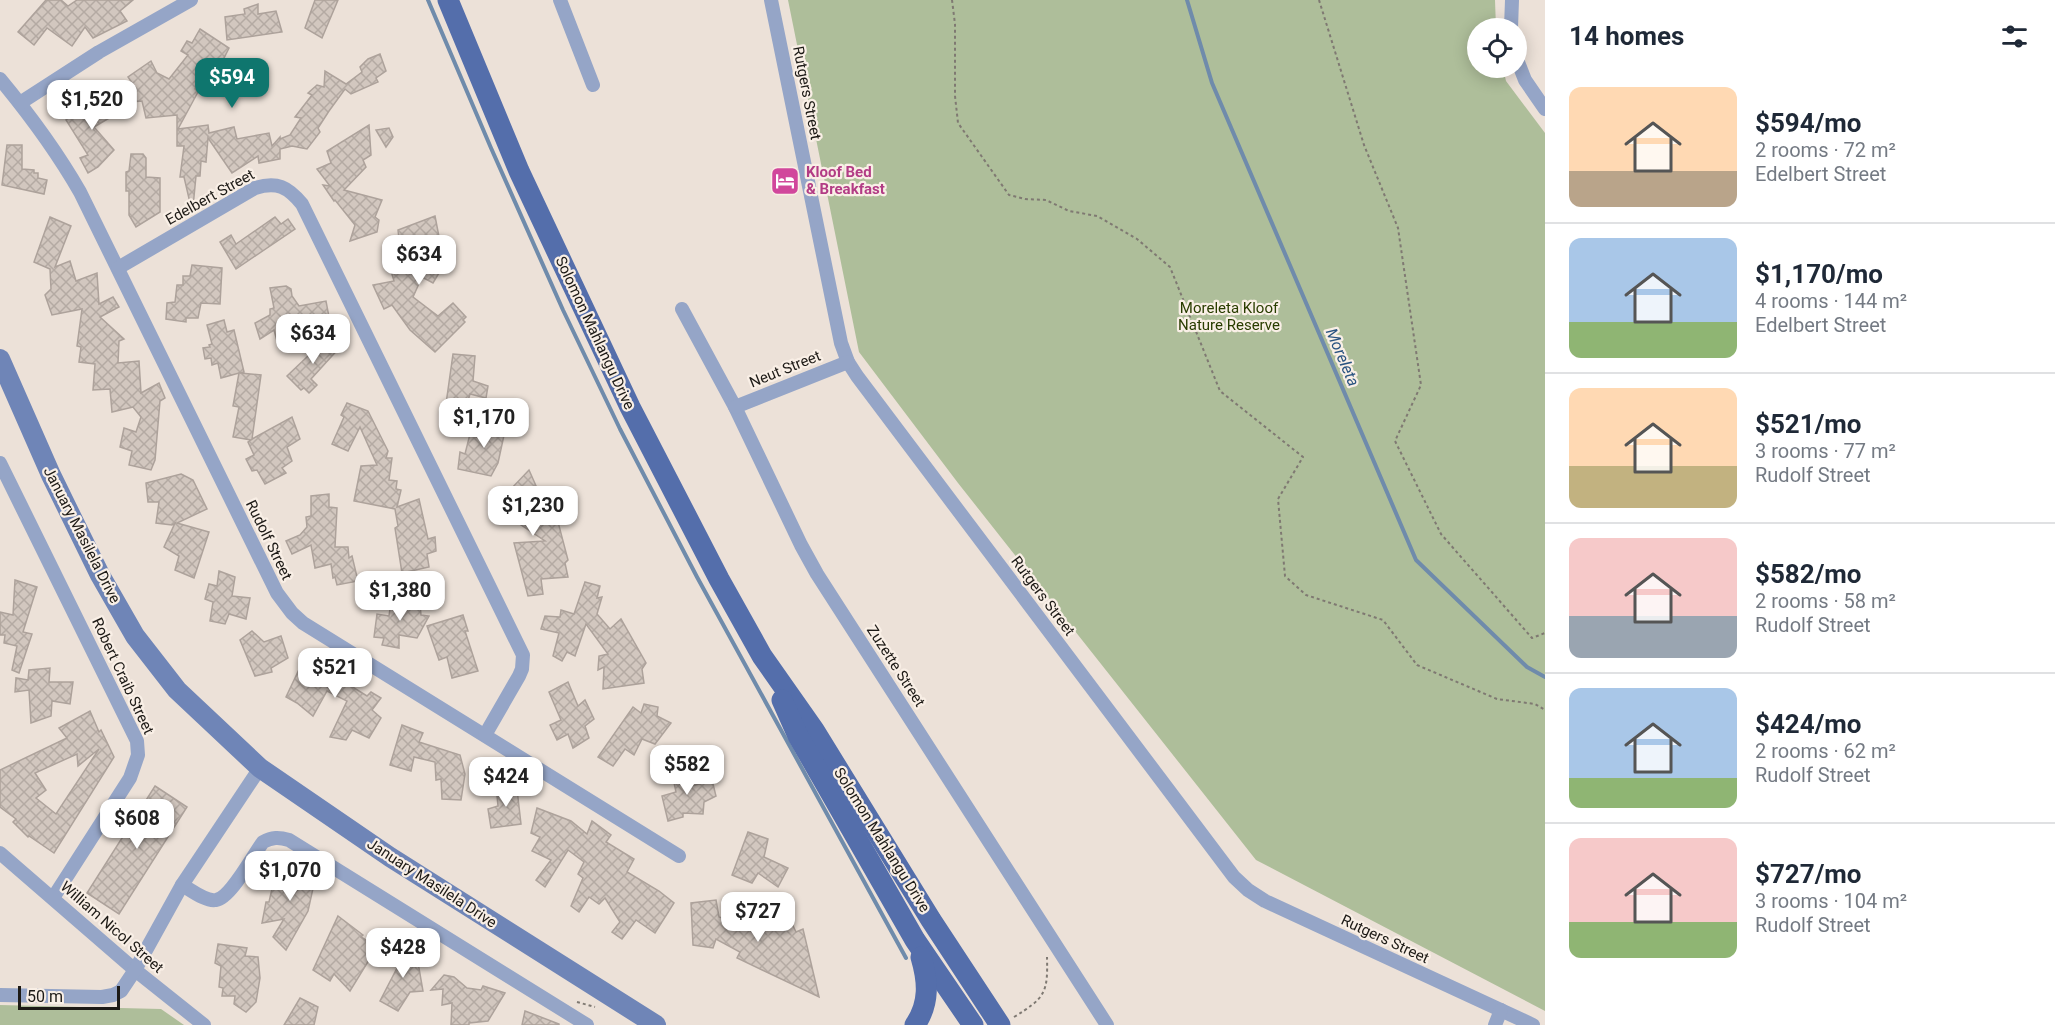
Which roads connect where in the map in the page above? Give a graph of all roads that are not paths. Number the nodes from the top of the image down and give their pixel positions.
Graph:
1 (191, 0) edge
2 (448, 0) edge
3 (560, 0) edge
4 (771, 0) edge
5 (1512, 0) edge
6 (1511, 18) edge
7 (1524, 78) edge
8 (0, 79) edge
9 (593, 85) dead end
10 (20, 103) junction
11 (1545, 109) edge
12 (118, 268) junction
13 (682, 309) dead end
14 (0, 359) edge
15 (848, 362) junction
16 (735, 406) junction
17 (0, 463) edge
18 (762, 656) junction
19 (485, 735) junction
20 (260, 768) junction
21 (0, 853) edge
22 (679, 856) dead end
23 (182, 885) junction
24 (53, 898) junction
25 (915, 940) junction
26 (135, 970) junction
27 (0, 995) edge
28 (1501, 1010) junction
29 (988, 1022) edge
30 (204, 1025) edge
31 (587, 1025) edge
32 (656, 1025) edge
33 (915, 1025) edge
34 (1107, 1025) edge
35 (1495, 1025) edge
36 (1533, 1025) edge

1 - 10 street
2 - 18 main road, Solomon Mahlangu Drive
3 - 9 street
4 - 15 street, Rutgers Street
5 - 6 street
7 - 11 street
8 - 10 street, Rudolf Street
10 - 12 street, Rudolf Street
12 - 19 street, Rudolf Street
12 - 19 street, Edelbert Street
13 - 16 street, Zuzette Street
14 - 20 main road, January Masilela Drive
15 - 16 street, Neut Street
15 - 28 street, Rutgers Street
16 - 34 street, Zuzette Street
17 - 24 street, Robert Craib Street
18 - 25 main road, Solomon Mahlangu Drive
18 - 29 main road, Solomon Mahlangu Drive
19 - 22 street, Rudolf Street
20 - 23 street
20 - 32 main road, January Masilela Drive
21 - 24 street, William Nicol Street
23 - 26 street
23 - 31 street
24 - 26 street, William Nicol Street
25 - 29 main road, Solomon Mahlangu Drive
25 - 33 main road
26 - 27 street
26 - 30 street, William Nicol Street
28 - 35 street
28 - 36 street, Rutgers Street

